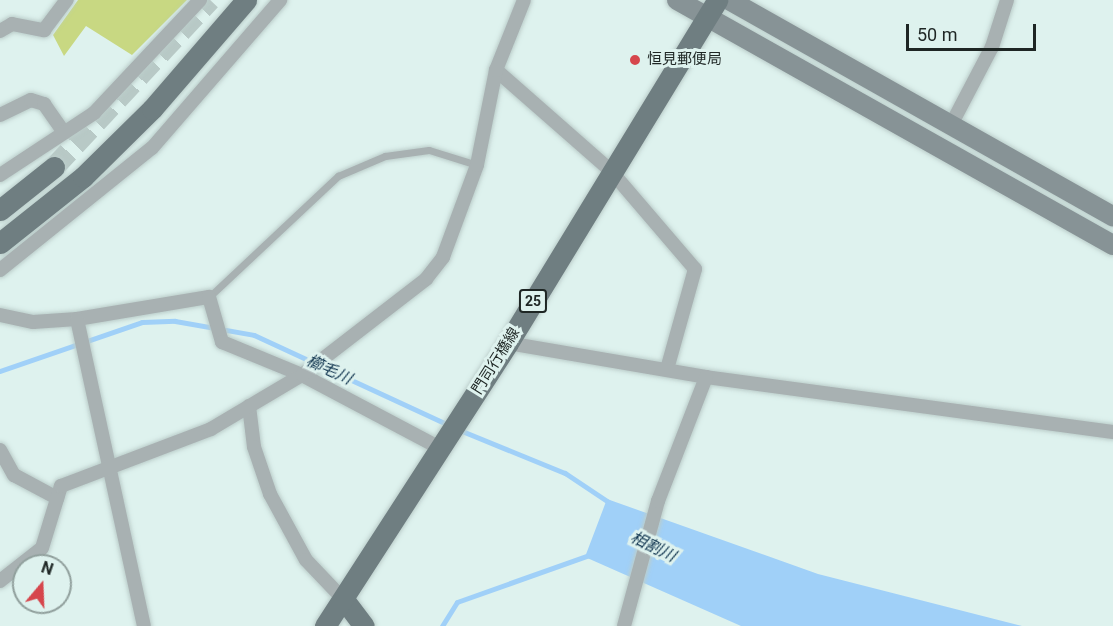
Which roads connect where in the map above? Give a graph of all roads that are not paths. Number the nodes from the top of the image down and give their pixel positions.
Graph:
1 (67, 0) edge
2 (200, 0) edge
3 (246, 0) edge
4 (280, 0) edge
5 (524, 0) edge
6 (677, 0) edge
7 (729, 0) edge
8 (1007, 0) edge
9 (712, 8) edge
10 (0, 31) edge
11 (496, 70) junction
12 (0, 115) edge
13 (951, 125) junction
14 (63, 130) junction
15 (477, 165) junction
16 (54, 167) tunnel mouth
17 (611, 171) junction
18 (0, 175) edge
19 (0, 210) edge
20 (1113, 216) edge
21 (0, 243) edge
22 (1113, 245) edge
23 (0, 270) edge
24 (208, 297) junction
25 (0, 315) edge
26 (77, 319) junction
27 (507, 343) junction
28 (667, 369) junction
29 (302, 375) junction
30 (706, 377) junction
31 (249, 406) junction
32 (1113, 432) edge
33 (441, 448) junction
34 (0, 450) edge
35 (112, 464) junction
36 (57, 498) junction
37 (0, 581) edge
38 (345, 601) junction
39 (144, 626) edge
40 (325, 626) edge
41 (364, 626) edge
42 (624, 626) edge

1 - 10 street
2 - 14 street
3 - 21 main road
4 - 23 street
5 - 11 street
6 - 9 street
7 - 13 street
8 - 13 street
9 - 17 main road, 門司行橋線 / 25
9 - 22 street
11 - 15 street
11 - 17 street
12 - 14 street
13 - 20 street
14 - 18 street
15 - 24 lane
15 - 29 street
16 - 19 main road
17 - 27 main road, 門司行橋線 / 25
17 - 28 street
24 - 26 street
24 - 29 street
25 - 26 street
26 - 35 street
27 - 28 street
27 - 33 main road, 門司行橋線 / 25
28 - 30 street
29 - 31 street
29 - 33 street
30 - 32 street
30 - 42 street
31 - 35 street
31 - 38 street
33 - 38 main road, 門司行橋線 / 25
34 - 36 street
35 - 36 street
35 - 39 street
36 - 37 street
38 - 40 main road, 門司行橋線 / 25
38 - 41 main road

